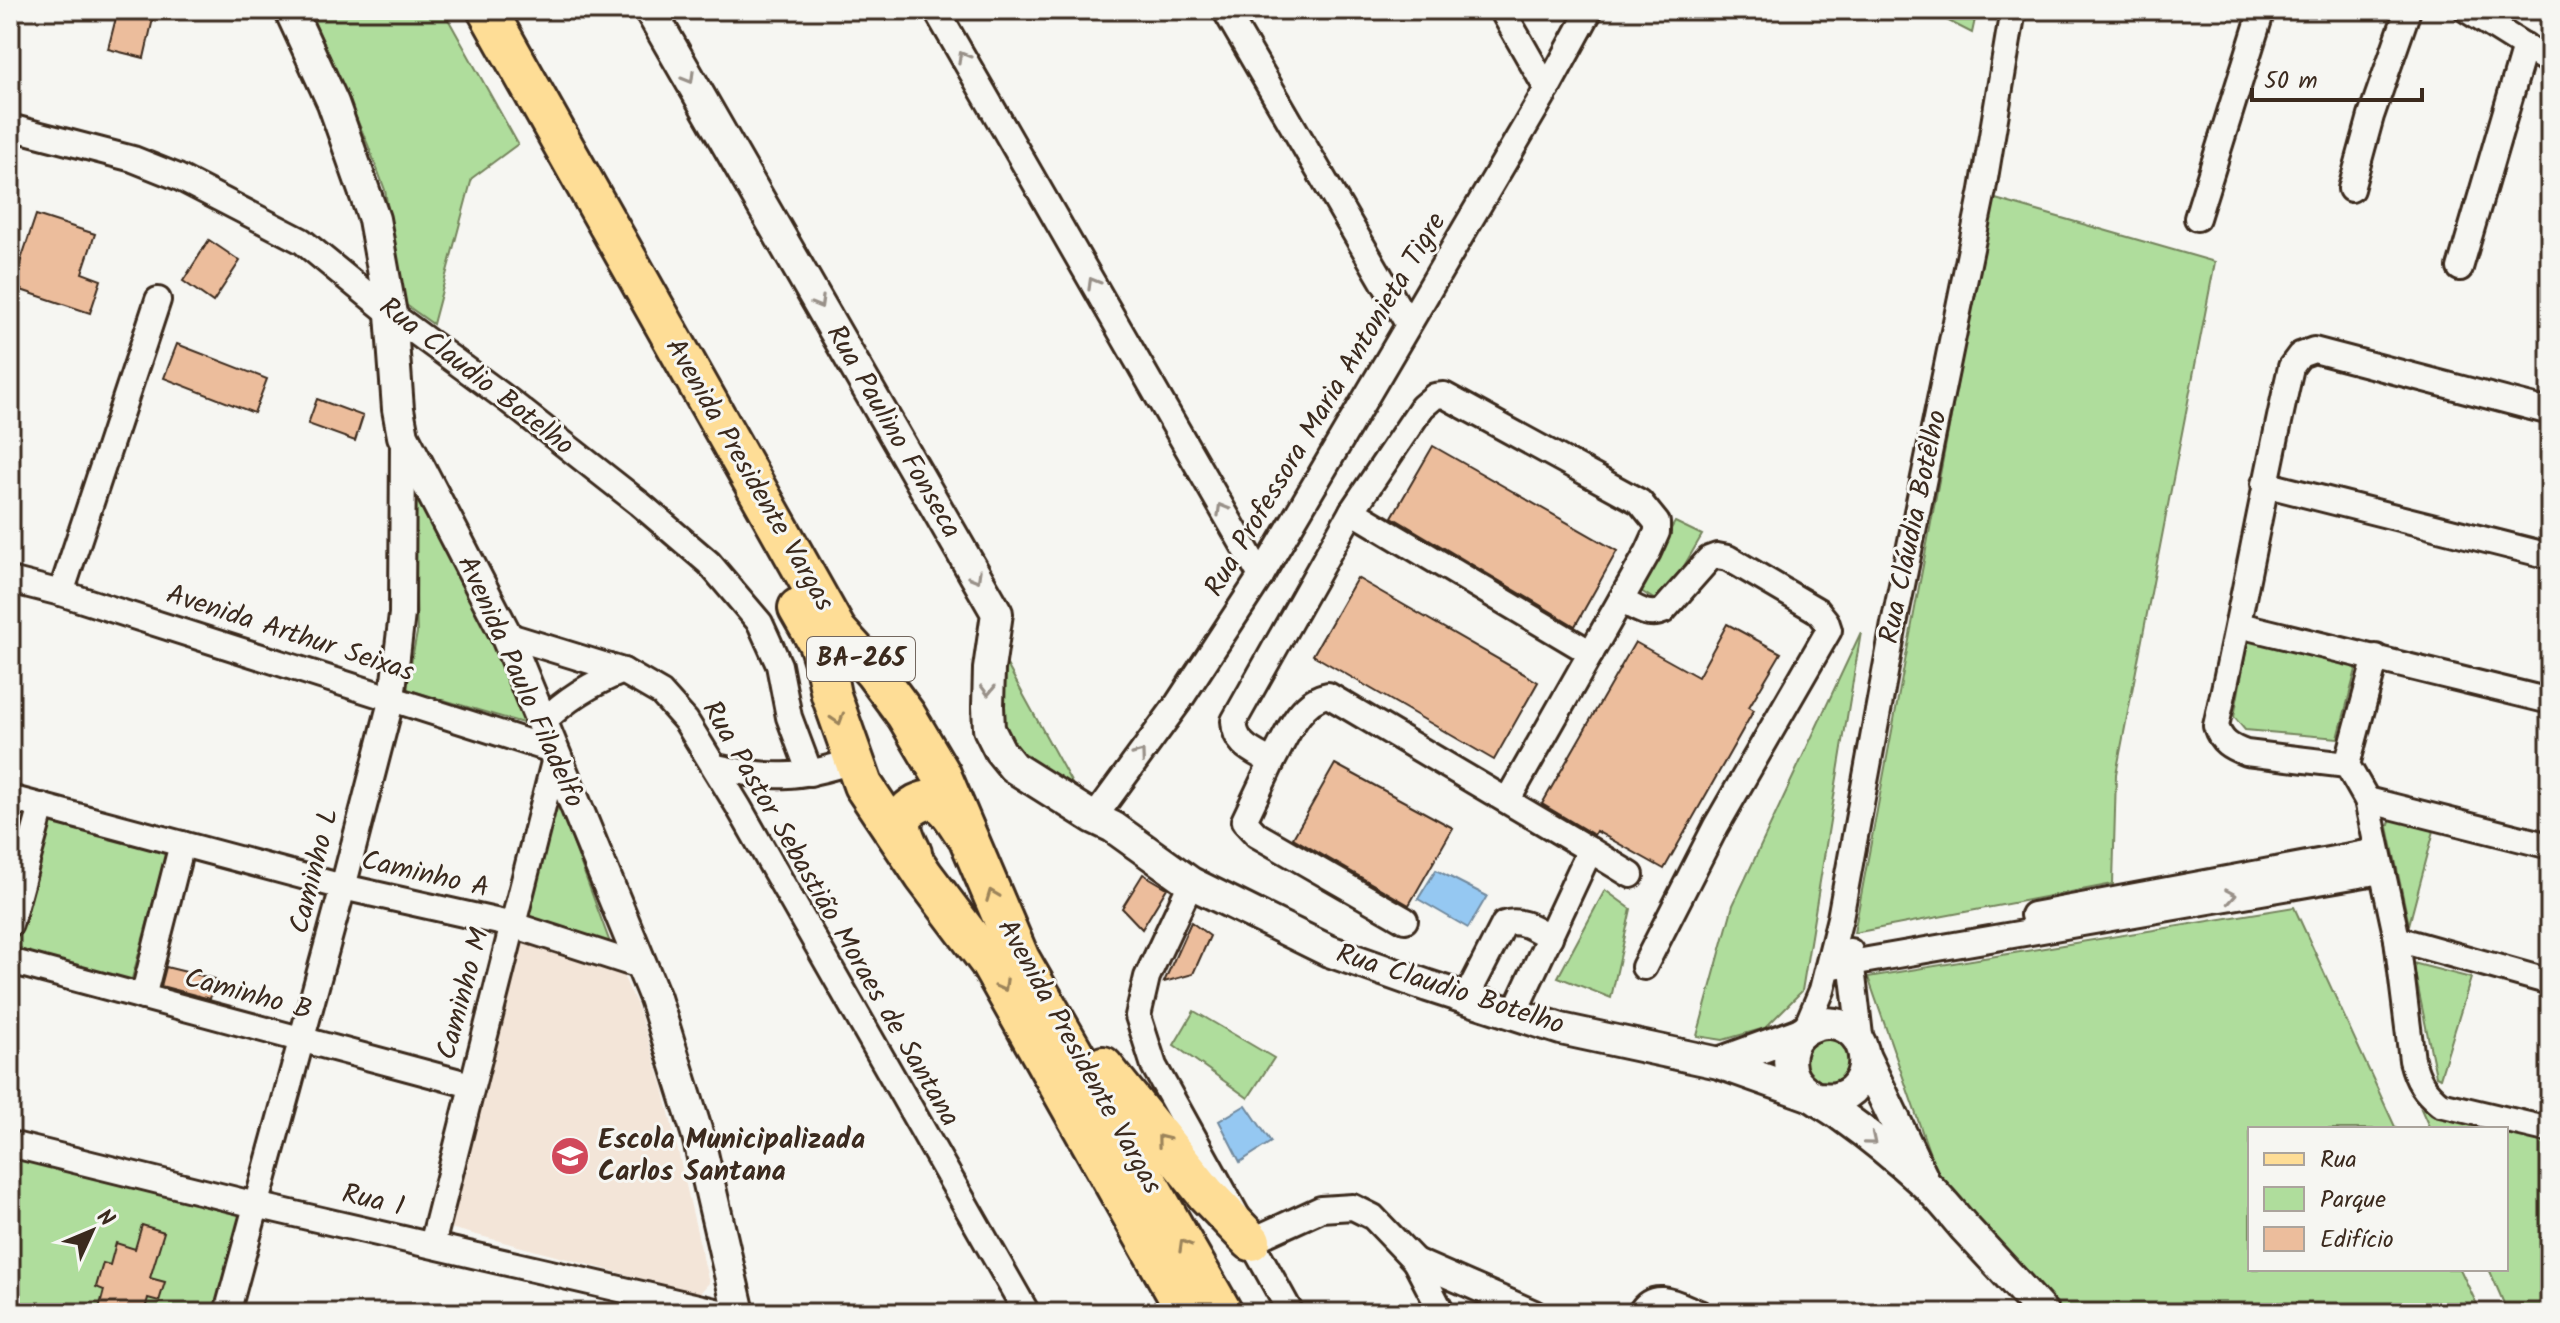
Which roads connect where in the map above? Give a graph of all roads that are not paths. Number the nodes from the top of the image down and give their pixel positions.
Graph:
1 (290, 10) edge
2 (459, 10) edge
3 (487, 10) edge
4 (650, 10) edge
5 (936, 10) edge
6 (1225, 10) edge
7 (1502, 10) edge
8 (1590, 10) edge
9 (2013, 10) edge
10 (2262, 10) edge
11 (2408, 10) edge
12 (2467, 10) edge
13 (2525, 46) junction
14 (2550, 62) edge
15 (1547, 89) junction
16 (10, 127) edge
17 (2351, 189) dead end
18 (2197, 218) dead end
19 (2460, 268) dead end
20 (158, 300) dead end
21 (391, 314) junction
22 (1408, 324) junction
23 (2550, 412) edge
24 (403, 436) junction
25 (2264, 484) junction
26 (1352, 511) junction
27 (2550, 556) edge
28 (1261, 576) junction
29 (10, 580) edge
30 (61, 593) junction
31 (1621, 600) junction
32 (2239, 625) junction
33 (506, 635) junction
34 (1591, 653) junction
35 (2376, 657) junction
36 (623, 671) junction
37 (392, 698) junction
38 (2550, 701) edge
39 (550, 743) junction
40 (852, 761) junction
41 (1272, 762) junction
42 (2347, 765) junction
43 (716, 767) junction
44 (810, 773) junction
45 (10, 798) edge
46 (2367, 800) junction
47 (1507, 801) junction
48 (42, 806) junction
49 (1104, 822) junction
50 (182, 844) junction
51 (2550, 846) edge
52 (1590, 850) junction
53 (976, 853) junction
54 (2379, 861) junction
55 (1631, 875) dead end
56 (924, 876) junction
57 (1191, 883) junction
58 (343, 887) junction
59 (1405, 920) dead end
60 (10, 924) edge
61 (513, 925) junction
62 (1550, 937) junction
63 (2397, 939) junction
64 (1840, 958) junction
65 (10, 961) edge
66 (640, 966) junction
67 (1644, 967) dead end
68 (2550, 982) edge
69 (1039, 992) junction
70 (143, 997) junction
71 (1466, 998) junction
72 (1514, 1013) junction
73 (1803, 1032) junction
74 (300, 1041) junction
75 (1864, 1052) junction
76 (1719, 1063) junction
77 (471, 1085) junction
78 (1815, 1097) junction
79 (2550, 1130) edge
80 (10, 1144) edge
81 (1924, 1182) junction
82 (256, 1205) junction
83 (1251, 1241) junction
84 (432, 1245) junction
85 (1415, 1261) junction
86 (227, 1313) edge
87 (724, 1313) edge
88 (739, 1313) edge
89 (1027, 1313) edge
90 (1187, 1313) edge
91 (1223, 1313) edge
92 (1291, 1313) edge
93 (1442, 1313) edge
94 (1534, 1313) edge
95 (1640, 1313) edge
96 (1699, 1313) edge
97 (2043, 1313) edge

1 - 21 street, Avenida Paulo Filadelfo
2 -> 40 main road, Avenida Presidente Vargas
3 - 53 main road, Avenida Presidente Vargas / BA-265
4 -> 49 street, Rua Paulino Fonseca
28 -> 5 street
6 - 22 street
7 - 15 street
8 - 15 street, Rua Professora Maria Antonieta Tigre
9 - 64 street, Rua Cláudia Botêlho
10 - 18 street
11 - 17 street
12 - 13 street
13 - 14 street
13 - 19 street
15 - 22 street, Rua Professora Maria Antonieta Tigre
16 - 21 street, Rua Claudio Botelho
20 - 30 street
21 - 24 street, Avenida Paulo Filadelfo
21 - 44 street, Rua Claudio Botelho
22 - 28 street, Rua Professora Maria Antonieta Tigre
23 - 25 street
24 - 33 street, Avenida Paulo Filadelfo
24 - 37 street, Caminho L
25 - 27 street
25 - 32 street
26 - 31 street
26 - 34 street
26 - 41 street
49 -> 28 street, Rua Professora Maria Antonieta Tigre
29 - 30 street, Avenida Arthur Seixas
30 - 37 street, Avenida Arthur Seixas
31 - 34 street
31 - 67 street
32 - 35 street
32 - 42 street
33 - 36 street, Rua Pastor Sebastião Moraes de Santana
33 - 39 street, Avenida Paulo Filadelfo
34 - 47 street
35 - 38 street
35 - 42 street
36 - 39 street
36 - 43 street, Rua Pastor Sebastião Moraes de Santana
37 - 39 street, Avenida Arthur Seixas
37 - 58 street, Caminho L
39 - 61 street, Caminho M
39 - 66 street, Avenida Paulo Filadelfo
40 - 44 street
40 - 56 main road, Avenida Presidente Vargas
41 - 47 street
41 - 59 street
42 - 46 street
43 - 44 street
43 - 89 street, Rua Pastor Sebastião Moraes de Santana
45 - 48 street, Caminho A
46 - 51 street
46 - 54 street
47 - 52 street
48 - 50 street, Caminho A
48 - 60 street
49 - 57 street, Rua Claudio Botelho
50 - 58 street, Caminho A
50 - 70 street
52 - 55 street
52 - 62 street
53 - 56 main road
69 -> 53 main road, Avenida Presidente Vargas / BA-265
54 - 63 street
54 - 64 street
56 -> 90 main road, Avenida Presidente Vargas
57 - 71 street, Rua Claudio Botelho
57 - 83 street
58 - 61 street, Caminho A
58 - 74 street, Caminho L
61 - 66 street, Caminho A
61 - 77 street, Caminho M
62 - 71 street
62 - 72 street
63 - 68 street
63 - 79 street
64 - 73 street
64 - 75 street
65 - 70 street, Caminho B
66 - 88 street, Avenida Paulo Filadelfo
83 -> 69 main road
91 -> 69 main road, Avenida Presidente Vargas / BA-265
70 - 74 street, Caminho B
71 - 72 street, Rua Claudio Botelho
72 - 76 street, Rua Claudio Botelho
73 - 75 street
73 - 76 street
73 - 78 street
74 - 77 street, Caminho B
74 - 82 street, Caminho L
75 - 78 street
75 - 81 street
76 - 78 street, Rua Claudio Botelho
77 - 84 street, Caminho M
78 -> 81 street, Rua Claudio Botelho
80 - 82 street, Rua 1
81 - 97 street, Rua Claudio Botelho
82 - 84 street, Rua 1
82 - 86 street, Caminho L
83 - 85 street
83 - 92 street
84 - 87 street, Rua 1
85 - 93 street
85 - 94 street
95 - 96 street

